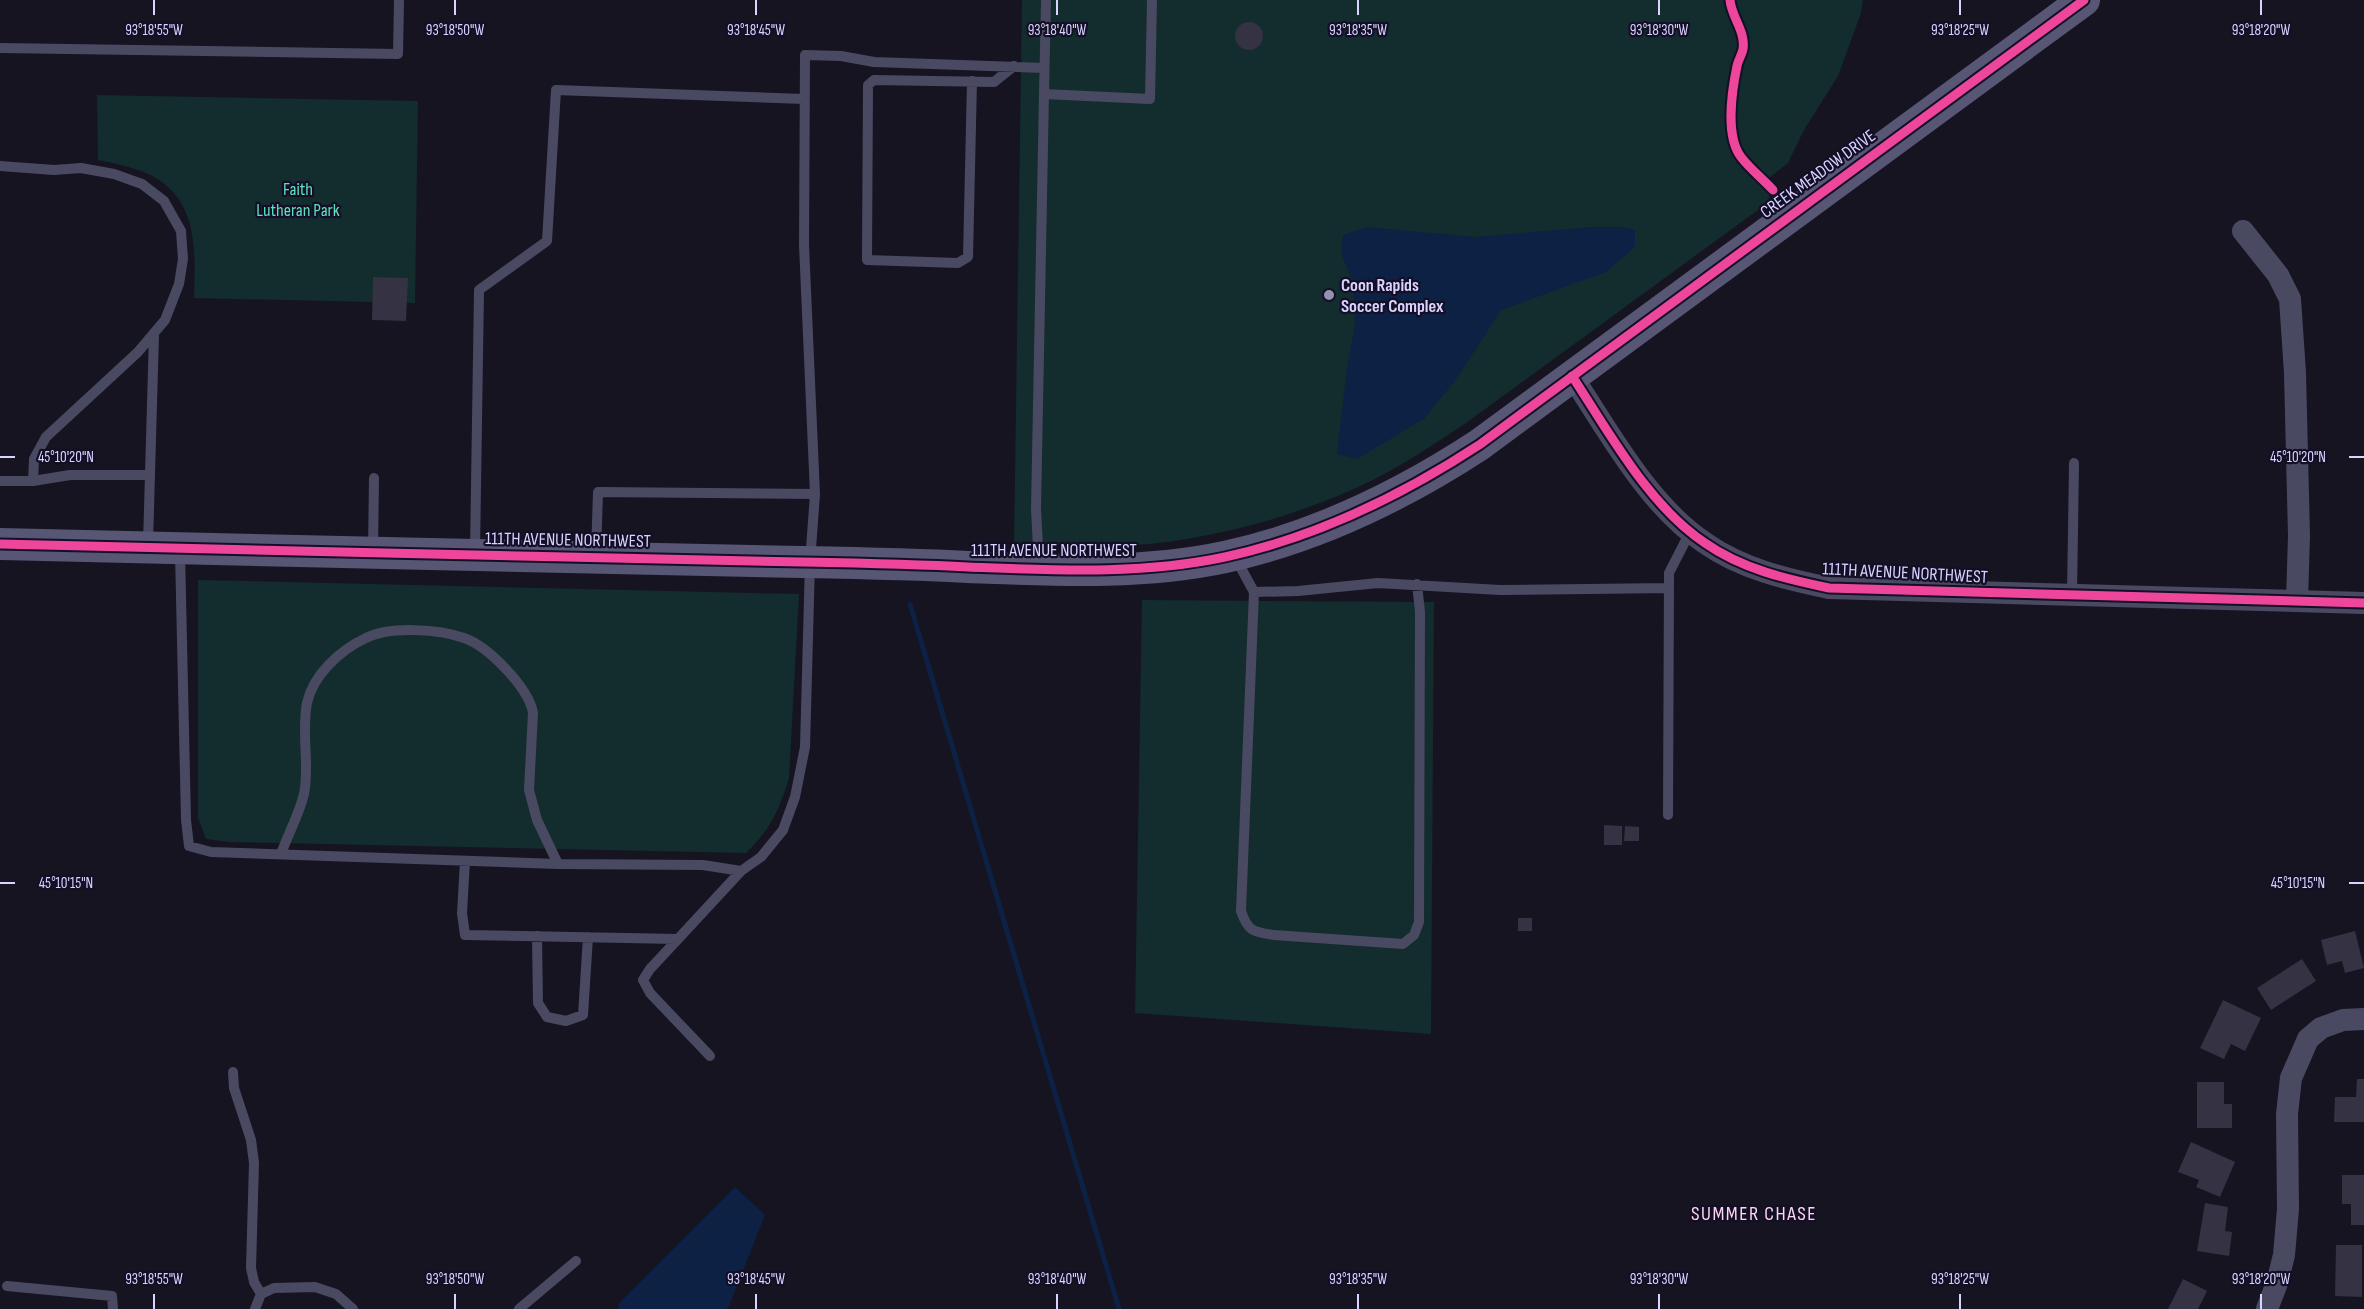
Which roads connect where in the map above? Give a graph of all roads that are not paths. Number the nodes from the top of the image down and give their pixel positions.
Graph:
1 (399, 0) edge
2 (1046, 0) edge
3 (1152, 0) edge
4 (2084, 0) edge
5 (0, 48) edge
6 (1014, 66) junction
7 (1044, 68) junction
8 (972, 81) junction
9 (1044, 94) junction
10 (804, 99) junction
11 (0, 166) edge
12 (2243, 231) dead end
13 (154, 334) junction
14 (1572, 376) junction
15 (2074, 463) dead end
16 (149, 475) junction
17 (374, 478) dead end
18 (0, 481) edge
19 (33, 481) junction
20 (815, 494) junction
21 (1690, 532) junction
22 (0, 544) edge
23 (148, 548) junction
24 (180, 549) junction
25 (373, 553) junction
26 (1234, 554) junction
27 (475, 555) junction
28 (596, 558) junction
29 (810, 562) junction
30 (1039, 570) junction
31 (1417, 584) junction
32 (1669, 588) junction
33 (1254, 592) junction
34 (2072, 596) junction
35 (2297, 601) junction
36 (2364, 603) edge
37 (1668, 815) dead end
38 (281, 854) junction
39 (465, 861) junction
40 (558, 864) junction
41 (741, 871) junction
42 (537, 936) junction
43 (588, 937) junction
44 (678, 939) junction
45 (2364, 1019) edge
46 (710, 1056) dead end
47 (233, 1072) dead end
48 (576, 1261) dead end
49 (7, 1286) dead end
50 (261, 1294) junction
51 (112, 1309) edge
52 (255, 1309) edge
53 (353, 1309) edge
54 (519, 1309) edge
55 (2267, 1309) edge

1 - 5 lane
2 - 7 lane
3 - 9 lane
4 - 14 street, CREEK MEADOW DRIVE
6 - 7 lane
6 - 8 lane
6 - 10 lane
7 - 9 lane
8 - 8 lane
9 - 30 lane
10 - 20 lane
10 - 27 lane
11 - 13 lane
12 - 35 street
13 - 16 lane
13 - 19 lane
14 - 21 street, 111TH AVENUE NORTHWEST
14 - 26 street, 111TH AVENUE NORTHWEST
15 - 34 lane
16 - 19 lane
16 - 23 lane
17 - 25 lane
18 - 19 lane
20 - 28 lane
20 - 29 lane
21 - 32 lane
21 - 34 street, 111TH AVENUE NORTHWEST
22 - 23 street, 111TH AVENUE NORTHWEST
23 - 24 street, 111TH AVENUE NORTHWEST
24 - 25 street, 111TH AVENUE NORTHWEST
24 - 38 lane
25 - 27 street, 111TH AVENUE NORTHWEST
26 - 30 street, 111TH AVENUE NORTHWEST
26 - 33 lane
27 - 28 street, 111TH AVENUE NORTHWEST
28 - 29 street, 111TH AVENUE NORTHWEST
29 - 30 street, 111TH AVENUE NORTHWEST
29 - 41 lane
31 - 32 lane
31 - 33 lane
31 - 33 lane
32 - 37 lane
34 - 35 street, 111TH AVENUE NORTHWEST
35 - 36 street, 111TH AVENUE NORTHWEST
38 - 39 lane
38 - 40 lane
39 - 40 lane
39 - 42 lane
40 - 41 lane
41 - 44 lane
42 - 43 lane
42 - 43 lane
43 - 44 lane
44 - 46 lane
45 - 55 street
47 - 50 lane
48 - 54 lane
49 - 51 lane
50 - 52 lane
50 - 53 lane

